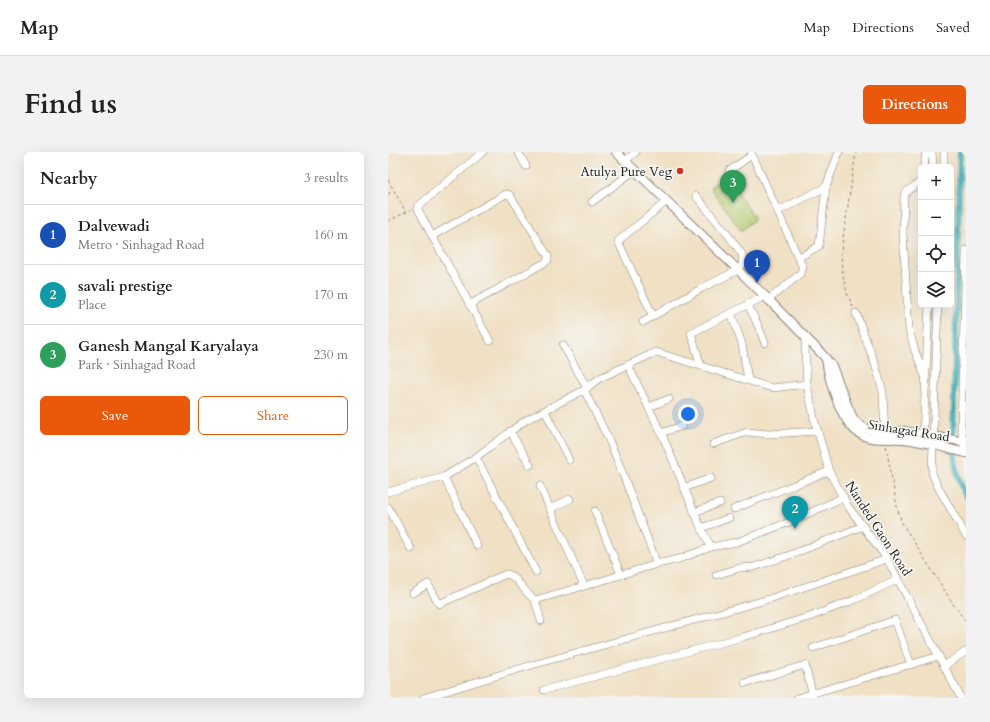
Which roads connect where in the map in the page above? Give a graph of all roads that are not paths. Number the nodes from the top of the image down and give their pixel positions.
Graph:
1 (483, 152) edge
2 (518, 152) edge
3 (616, 152) edge
4 (636, 152) edge
5 (838, 152) edge
6 (926, 152) edge
7 (932, 152) edge
8 (944, 152) edge
9 (752, 154) edge
10 (625, 161) junction
11 (924, 164) edge
12 (933, 164) edge
13 (944, 164) edge
14 (526, 166) dead end
15 (635, 170) junction
16 (729, 171) dead end
17 (918, 185) edge
18 (826, 187) junction
19 (696, 196) dead end
20 (667, 201) junction
21 (592, 202) dead end
22 (778, 212) junction
23 (432, 236) junction
24 (966, 250) edge
25 (798, 258) junction
26 (738, 270) junction
27 (766, 298) junction
28 (470, 304) junction
29 (748, 305) junction
30 (929, 308) edge
31 (938, 308) edge
32 (731, 313) junction
33 (856, 313) road end
34 (653, 316) junction
35 (643, 322) dead end
36 (806, 337) junction
37 (490, 341) dead end
38 (766, 343) dead end
39 (563, 345) dead end
40 (628, 365) junction
41 (701, 366) junction
42 (926, 379) junction
43 (748, 380) junction
44 (807, 384) junction
45 (586, 389) junction
46 (668, 399) dead end
47 (649, 407) junction
48 (544, 411) junction
49 (682, 426) dead end
50 (510, 431) junction
51 (818, 431) junction
52 (661, 433) junction
53 (923, 434) junction
54 (902, 435) junction
55 (885, 436) junction
56 (933, 436) junction
57 (923, 442) junction
58 (965, 442) edge
59 (713, 444) dead end
60 (933, 445) junction
61 (966, 453) edge
62 (476, 457) junction
63 (569, 460) dead end
64 (530, 465) dead end
65 (829, 471) junction
66 (444, 477) junction
67 (711, 478) dead end
68 (540, 486) dead end
69 (684, 488) junction
70 (388, 492) edge
71 (844, 497) junction
72 (570, 499) dead end
73 (720, 503) dead end
74 (388, 507) edge
75 (550, 509) junction
76 (734, 509) dead end
77 (595, 511) dead end
78 (694, 512) junction
79 (729, 518) dead end
80 (863, 526) junction
81 (701, 528) junction
82 (966, 536) edge
83 (477, 546) dead end
84 (711, 547) junction
85 (411, 549) dead end
86 (887, 559) junction
87 (657, 564) junction
88 (536, 572) dead end
89 (716, 574) dead end
90 (622, 575) junction
91 (899, 580) junction
92 (584, 586) junction
93 (413, 593) dead end
94 (535, 600) junction
95 (541, 622) dead end
96 (814, 648) dead end
97 (965, 652) edge
98 (939, 656) junction
99 (911, 665) junction
100 (944, 666) junction
101 (745, 683) dead end
102 (544, 690) dead end
103 (812, 696) edge
104 (423, 698) edge
105 (797, 698) edge
106 (961, 698) edge

1 - 23 street
2 - 14 street
3 - 10 main road, Sinhagad Road
4 - 10 street
5 - 18 street
6 - 11 street
7 - 12 street
8 - 13 street
9 - 16 street
9 - 22 street
10 - 15 main road, Sinhagad Road
15 - 20 main road, Sinhagad Road
15 - 21 street
17 - 42 street
18 - 22 street
18 - 25 street
19 - 26 street
20 - 26 main road, Sinhagad Road
20 - 34 street
22 - 25 street
23 - 28 street
23 - 28 street
24 - 58 street
25 - 27 street
26 - 27 main road, Sinhagad Road
26 - 34 street
27 - 29 street
27 - 36 main road, Sinhagad Road
28 - 37 street
29 - 32 street
29 - 38 street
30 - 42 street
31 - 56 street
32 - 41 street
32 - 43 street
33 - 55 street
34 - 35 street
36 - 44 street, Nanded Gaon Road
36 - 55 main road, Sinhagad Road
39 - 45 street
40 - 41 street
40 - 45 street
40 - 47 street
41 - 43 street
42 - 53 street
43 - 44 street
44 - 51 street, Nanded Gaon Road
45 - 48 street
45 - 87 street
46 - 47 street
47 - 52 street
48 - 50 street
48 - 63 street
49 - 52 street
50 - 62 street
50 - 64 street
51 - 59 street
51 - 65 street, Nanded Gaon Road
52 - 69 street
53 - 54 main road, Sinhagad Road
53 - 56 main road, Sinhagad Road
53 - 57 street
54 - 55 main road, Sinhagad Road
54 - 57 main road, Sinhagad Road
56 - 58 main road, Sinhagad Road
56 - 60 street
57 - 60 main road, Sinhagad Road
58 - 61 street
60 - 61 main road, Sinhagad Road
60 - 82 street
62 - 66 street
62 - 88 street
65 - 71 street, Nanded Gaon Road
65 - 76 street
66 - 70 street
66 - 83 street
67 - 69 street
68 - 75 street
69 - 78 street
71 - 80 street, Nanded Gaon Road
71 - 84 street
72 - 75 street
73 - 78 street
74 - 85 street
75 - 92 street
77 - 90 street
78 - 81 street
79 - 81 street
80 - 86 street, Nanded Gaon Road
80 - 89 street
81 - 84 street
84 - 87 street
86 - 91 street, Nanded Gaon Road
86 - 104 street
87 - 90 street
90 - 92 street
91 - 98 street, Nanded Gaon Road
91 - 102 street
92 - 94 street
93 - 94 street
94 - 95 street
96 - 99 street
97 - 100 street
98 - 99 street
98 - 100 street, Nanded Gaon Road
99 - 103 street
100 - 106 street, Nanded Gaon Road
101 - 103 street
103 - 105 street

